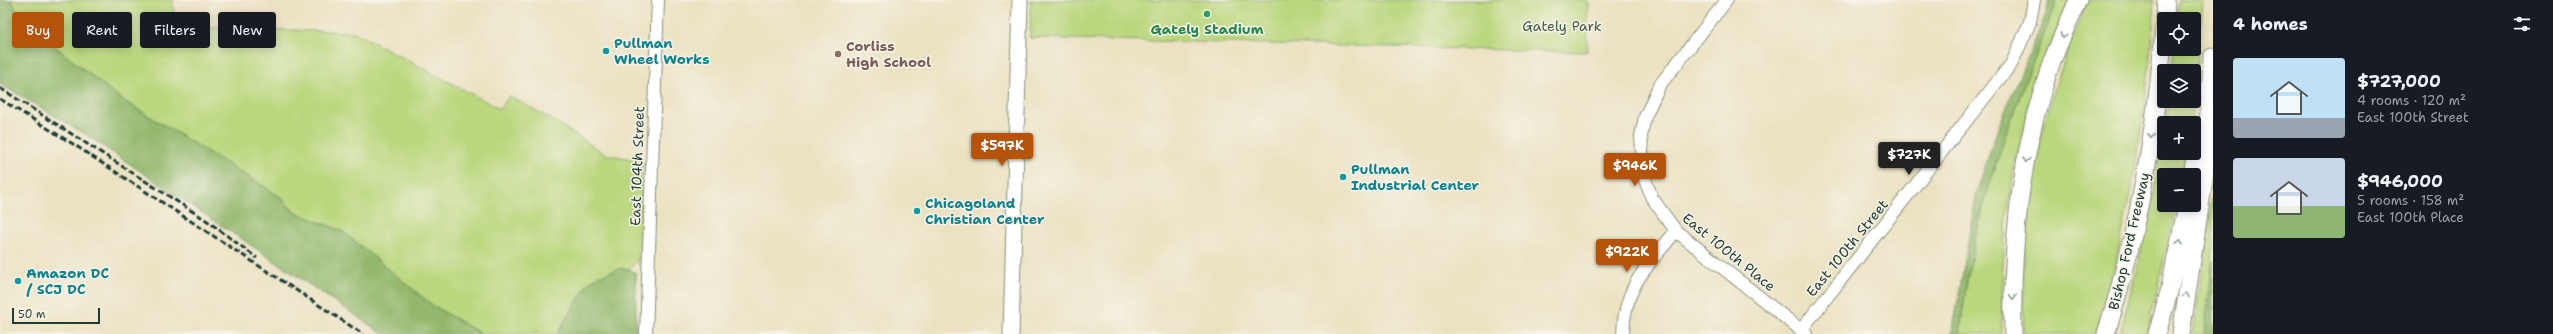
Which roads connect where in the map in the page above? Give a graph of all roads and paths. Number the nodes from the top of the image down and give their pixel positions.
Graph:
1 (658, 0) edge
2 (1020, 0) edge
3 (1727, 0) edge
4 (2034, 0) edge
5 (2078, 0) edge
6 (2166, 0) edge
7 (2165, 12) edge
8 (2212, 50) edge
9 (2161, 56) edge
10 (2193, 168) edge
11 (2186, 212) edge
12 (1676, 231) junction
13 (1804, 332) edge
14 (646, 334) edge
15 (1011, 334) edge
16 (1623, 334) edge
17 (2013, 334) edge
18 (2106, 334) edge
19 (2157, 334) edge
20 (2181, 334) edge

1 - 14 street, East 104th Street
2 - 15 main road
3 - 12 street, East 100th Place
4 - 13 street, East 100th Street
5 -> 17 highway
6 - 7 highway
8 - 10 highway
20 -> 8 highway
9 -> 18 highway, Bishop Ford Freeway
19 -> 11 highway
12 - 13 street, East 100th Place
12 - 16 street

